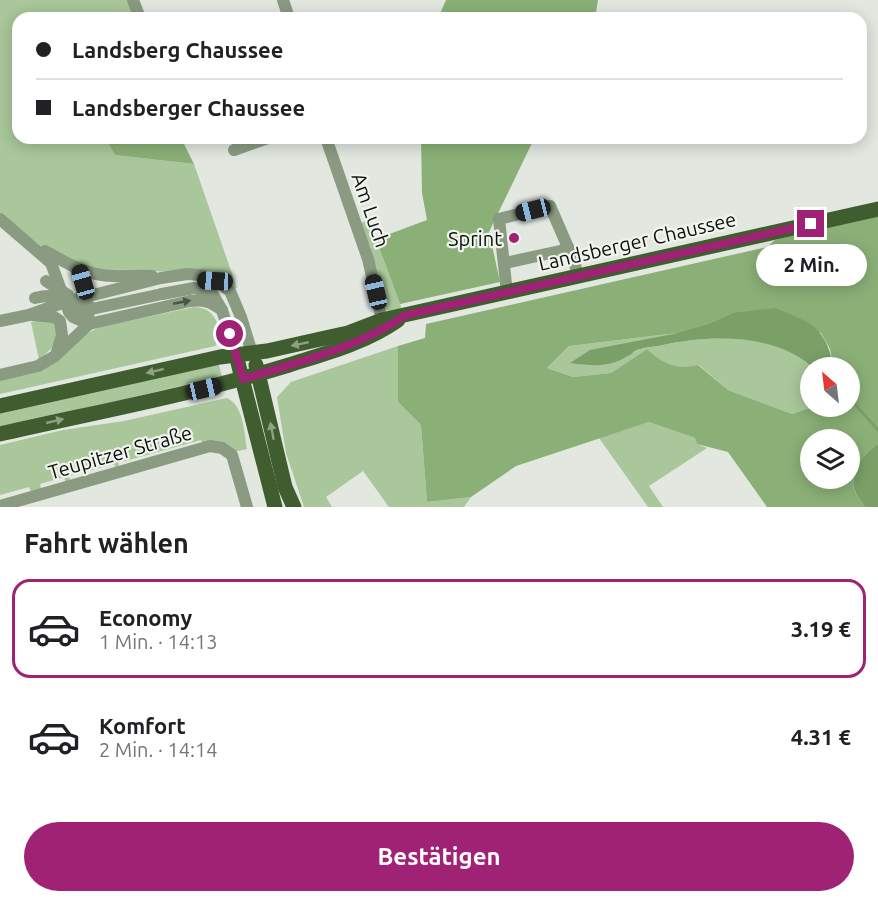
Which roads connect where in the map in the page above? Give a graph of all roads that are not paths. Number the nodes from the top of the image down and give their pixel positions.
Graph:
1 (251, 144) edge
2 (328, 144) edge
3 (234, 150) dead end
4 (878, 209) edge
5 (0, 219) edge
6 (30, 245) junction
7 (569, 249) junction
8 (505, 263) junction
9 (79, 268) junction
10 (578, 276) junction
11 (46, 281) dead end
12 (161, 287) junction
13 (507, 293) junction
14 (87, 296) junction
15 (35, 298) dead end
16 (60, 303) junction
17 (222, 310) junction
18 (29, 315) junction
19 (0, 321) edge
20 (89, 324) junction
21 (383, 325) junction
22 (55, 356) junction
23 (237, 359) junction
24 (255, 362) junction
25 (0, 375) edge
26 (243, 379) junction
27 (0, 406) edge
28 (0, 434) edge
29 (0, 506) edge
30 (247, 507) edge
31 (275, 507) edge
32 (294, 507) edge

1 - 3 street
2 - 21 street, Am Luch
4 - 10 main road, Landsberger Chaussee
5 - 6 street
6 - 9 street
6 - 16 street
7 - 8 street
7 - 8 street
7 - 10 street
8 - 13 street
9 - 12 street
9 - 14 street
10 - 13 main road, Landsberger Chaussee
11 - 12 street, bridge
12 - 14 street
12 - 15 street, bridge
12 - 17 street
12 - 24 street
13 - 21 main road, Landsberger Chaussee
14 - 16 street
14 - 20 street
16 - 18 street
16 - 20 street
20 -> 17 street
17 - 23 street
18 - 19 street
18 - 22 street
20 - 22 street
21 -> 24 main road, Landsberger Chaussee
21 - 24 main road, Landsberger Chaussee
22 - 25 street
23 - 24 main road, Landsberger Chaussee
23 - 26 main road
23 -> 27 main road, Landsberger Chaussee
24 - 26 main road, Landsberger Chaussee
32 -> 24 main road
28 -> 26 main road, Landsberger Chaussee
26 - 31 main road
29 - 30 street, Teupitzer Straße

